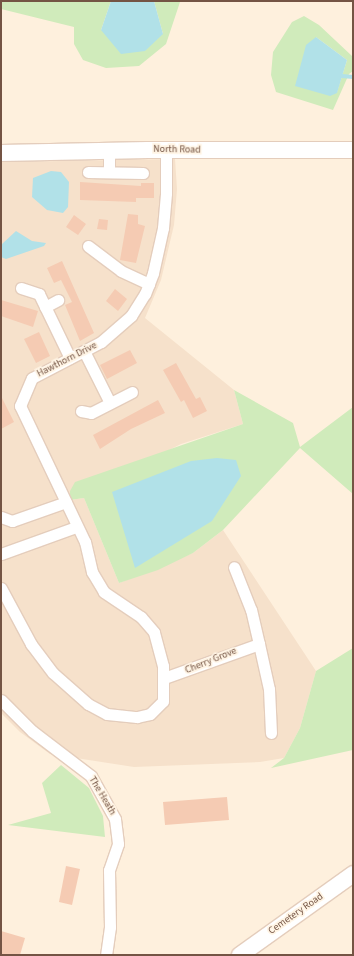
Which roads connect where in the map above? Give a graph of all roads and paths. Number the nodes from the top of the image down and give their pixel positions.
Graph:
1 (166, 150) junction
2 (353, 150) edge
3 (109, 151) junction
4 (1, 153) edge
5 (88, 172) dead end
6 (109, 172) junction
7 (143, 173) dead end
8 (88, 246) dead end
9 (149, 284) junction
10 (21, 288) dead end
11 (58, 300) dead end
12 (45, 307) junction
13 (84, 351) junction
14 (70, 358) junction
15 (132, 392) dead end
16 (110, 403) junction
17 (81, 411) dead end
18 (66, 502) junction
19 (1, 517) edge
20 (76, 527) junction
21 (1, 554) edge
22 (234, 567) dead end
23 (1, 588) edge
24 (259, 644) junction
25 (164, 678) junction
26 (1, 700) edge
27 (271, 733) dead end
28 (353, 874) edge
29 (106, 955) edge
30 (240, 955) edge

1 - 2 street, North Road
1 - 3 street, North Road
1 - 9 street, Hawthorn Drive
3 - 4 street, North Road
3 - 6 street
5 - 6 street
6 - 7 street
8 - 9 street
9 - 13 street, Hawthorn Drive
10 - 12 street
11 - 12 street
12 - 14 street
13 - 14 street, Hawthorn Drive
13 - 16 street
14 - 18 street, Hawthorn Drive
15 - 16 street
16 - 17 street
18 - 19 street
18 - 20 street, Hawthorn Drive
20 - 21 street
20 - 25 street, Hawthorn Drive
22 - 24 street
23 - 25 street, Hawthorn Drive
24 - 25 street, Cherry Grove
24 - 27 street
26 - 29 street, The Heath
28 - 30 street, Cemetery Road

